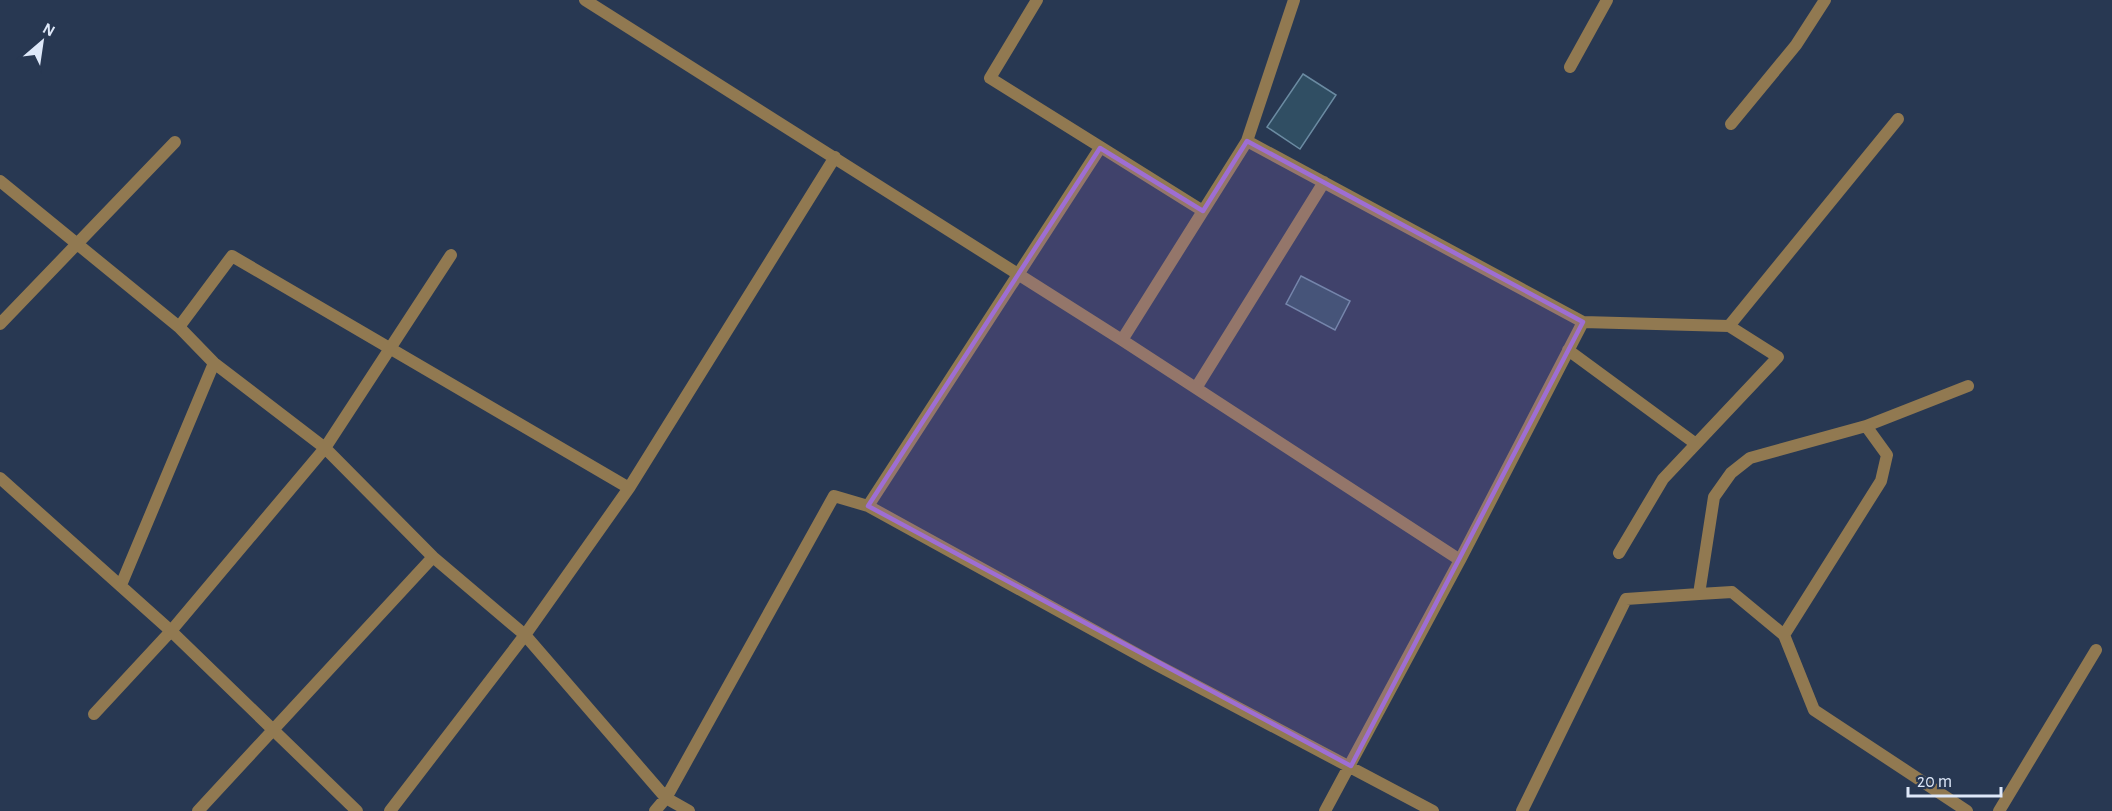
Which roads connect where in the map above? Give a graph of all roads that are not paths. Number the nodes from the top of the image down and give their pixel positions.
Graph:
1 (585, 0) edge
2 (1037, 0) edge
3 (1294, 0) edge
4 (1607, 0) edge
5 (1825, 0) edge
6 (1570, 67) dead end
7 (1898, 119) dead end
8 (1731, 124) dead end
9 (175, 141) dead end
10 (1247, 141) junction
11 (1100, 148) junction
12 (835, 158) junction
13 (0, 181) edge
14 (1324, 182) junction
15 (1203, 211) junction
16 (78, 244) junction
17 (451, 255) dead end
18 (1018, 274) junction
19 (1583, 322) junction
20 (0, 324) edge
21 (1729, 326) junction
22 (179, 327) junction
23 (1122, 340) junction
24 (390, 350) junction
25 (1568, 350) junction
26 (214, 363) junction
27 (1968, 386) dead end
28 (1196, 388) junction
29 (1866, 426) junction
30 (1696, 444) junction
31 (325, 448) junction
32 (0, 478) edge
33 (629, 488) junction
34 (868, 506) junction
35 (1619, 553) dead end
36 (433, 557) junction
37 (1460, 560) junction
38 (121, 585) junction
39 (1699, 594) junction
40 (171, 631) junction
41 (525, 635) junction
42 (1784, 635) junction
43 (2097, 650) dead end
44 (94, 714) dead end
45 (274, 729) junction
46 (1351, 766) junction
47 (666, 798) junction
48 (198, 811) edge
49 (357, 811) edge
50 (390, 811) edge
51 (655, 811) edge
52 (689, 811) edge
53 (1324, 811) edge
54 (1433, 811) edge
55 (1522, 811) edge
56 (1967, 811) edge
57 (1999, 811) edge

1 - 12 street
2 - 11 street
3 - 10 street
4 - 6 street
5 - 8 street
7 - 21 street
9 - 16 street
10 - 14 street
10 - 15 street
11 - 15 street
11 - 18 street
12 - 18 street
12 - 33 street
13 - 16 street
14 - 19 street
14 - 28 street
15 - 23 street
16 - 20 street
16 - 22 street
17 - 24 street
18 - 23 street
18 - 34 street
19 - 21 street
19 - 25 street
21 - 30 street
22 - 24 street
22 - 26 street
23 - 28 street
24 - 31 street
24 - 33 street
25 - 30 street
25 - 37 street
26 - 31 street
26 - 38 street
27 - 29 street
28 - 37 street
29 - 39 street
29 - 42 street
30 - 35 street
31 - 36 street
31 - 40 street
32 - 38 street
33 - 41 street
34 - 46 street
34 - 47 street
36 - 41 street
36 - 45 street
37 - 46 street
38 - 40 street
39 - 42 street
39 - 55 street
40 - 44 street
40 - 45 street
41 - 47 street
41 - 50 street
42 - 56 street
43 - 57 street
45 - 48 street
45 - 49 street
46 - 53 street
46 - 54 street
47 - 51 street
47 - 52 street

